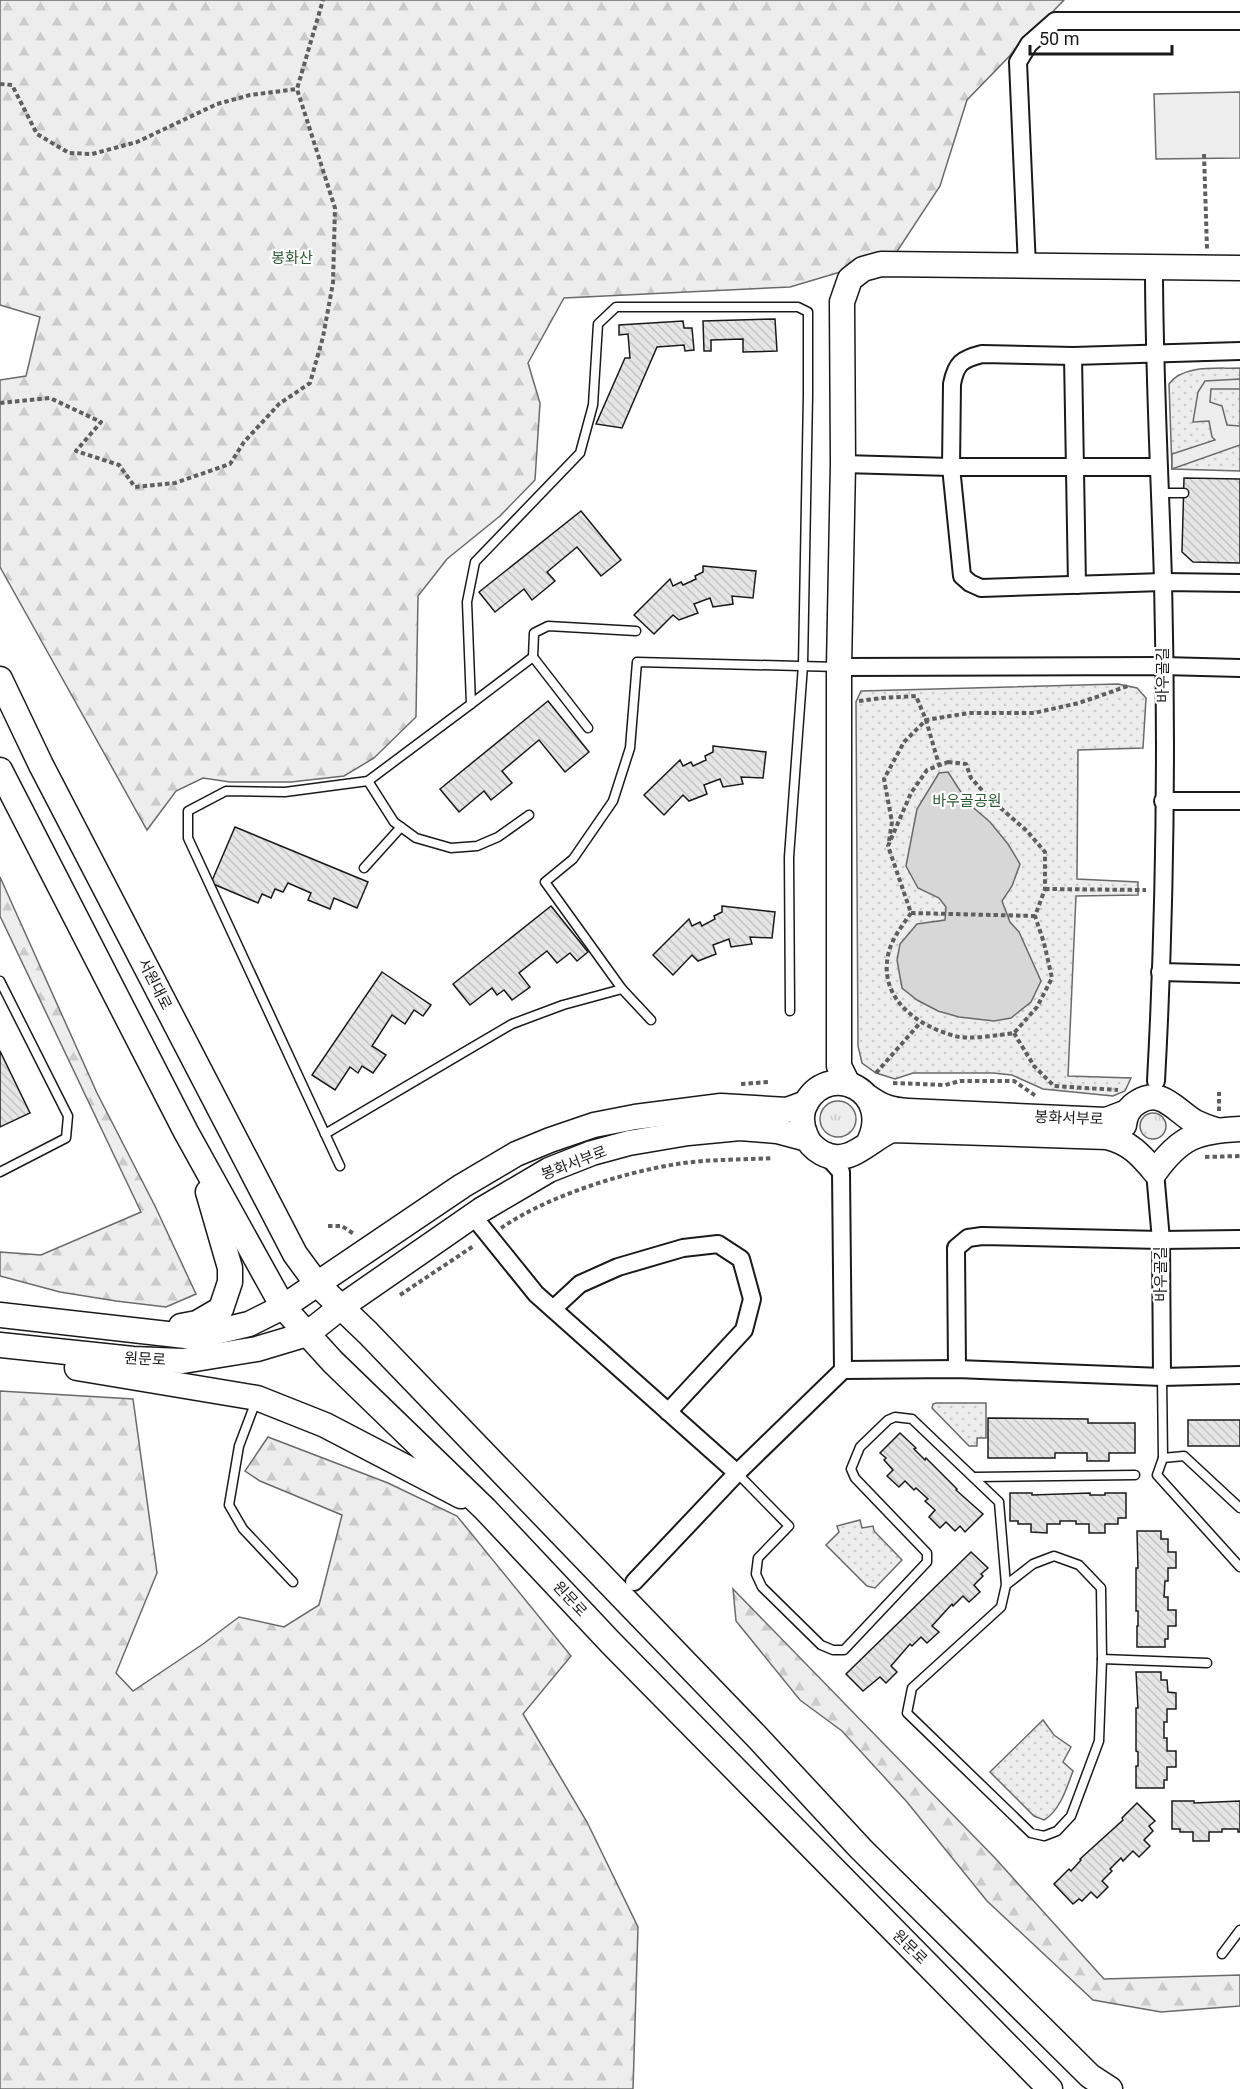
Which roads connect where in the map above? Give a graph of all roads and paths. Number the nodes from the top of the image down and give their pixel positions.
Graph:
1 (322, 0) edge
2 (1240, 21) edge
3 (0, 84) edge
4 (297, 89) junction
5 (1204, 154) dead end
6 (1026, 267) junction
7 (1154, 268) junction
8 (1207, 268) junction
9 (1240, 268) edge
10 (1240, 351) edge
11 (1154, 353) junction
12 (1073, 356) junction
13 (0, 403) edge
14 (843, 464) junction
15 (951, 467) junction
16 (1158, 467) junction
17 (1076, 468) junction
18 (1159, 493) junction
19 (1184, 493) dead end
20 (1163, 582) junction
21 (1240, 583) edge
22 (1077, 585) junction
23 (636, 631) dead end
24 (533, 657) junction
25 (803, 665) junction
26 (1163, 666) junction
27 (838, 667) junction
28 (1240, 668) edge
29 (0, 679) edge
30 (1128, 686) dead end
31 (855, 702) dead end
32 (471, 704) junction
33 (926, 720) junction
34 (588, 728) dead end
35 (939, 765) junction
36 (0, 770) edge
37 (369, 781) junction
38 (1163, 801) junction
39 (1240, 801) edge
40 (529, 816) dead end
41 (401, 827) junction
42 (888, 846) junction
43 (364, 868) dead end
44 (1046, 889) junction
45 (1146, 890) dead end
46 (911, 913) junction
47 (1035, 916) junction
48 (1160, 972) junction
49 (1240, 974) edge
50 (0, 981) edge
51 (622, 989) junction
52 (790, 1011) dead end
53 (651, 1020) dead end
54 (920, 1023) junction
55 (1014, 1033) junction
56 (876, 1072) dead end
57 (843, 1075) junction
58 (893, 1083) dead end
59 (1138, 1096) junction
60 (868, 1097) junction
61 (1037, 1097) dead end
62 (806, 1103) junction
63 (1174, 1106) junction
64 (1228, 1130) edge
65 (325, 1134) junction
66 (807, 1139) junction
67 (194, 1146) junction
68 (865, 1146) junction
69 (1155, 1155) junction
70 (773, 1158) dead end
71 (833, 1163) junction
72 (340, 1166) dead end
73 (0, 1172) edge
74 (473, 1216) junction
75 (489, 1236) junction
76 (1240, 1239) edge
77 (1161, 1240) junction
78 (317, 1284) junction
79 (400, 1295) dead end
80 (283, 1307) junction
81 (341, 1307) junction
82 (553, 1309) junction
83 (0, 1315) edge
84 (140, 1331) junction
85 (307, 1334) junction
86 (0, 1345) edge
87 (0, 1356) edge
88 (843, 1370) junction
89 (957, 1370) junction
90 (1240, 1375) edge
91 (1161, 1377) junction
92 (257, 1398) junction
93 (668, 1412) junction
94 (1163, 1458) junction
95 (737, 1473) junction
96 (1135, 1475) dead end
97 (974, 1477) junction
98 (1240, 1508) edge
99 (484, 1509) junction
100 (1238, 1564) edge
101 (293, 1582) dead end
102 (634, 1582) dead end
103 (1006, 1584) junction
104 (1102, 1659) junction
105 (1207, 1664) dead end
106 (1240, 1930) edge
107 (1222, 1954) dead end
108 (1050, 2089) edge
109 (1110, 2089) edge

1 - 4 path
2 - 6 street
3 - 4 path
4 - 13 path
5 - 8 path
6 - 7 street
6 - 14 street
7 - 8 street
7 - 11 street, 바우골길
8 - 9 street
10 - 11 street
11 - 12 street
11 - 16 street, 바우골길
12 - 15 street
12 - 17 street
14 - 15 street
14 - 27 street
15 - 17 street
15 - 22 street
16 - 17 street
16 - 18 street, 바우골길
17 - 22 street
18 - 19 lane
18 - 20 street, 바우골길
20 - 21 street
20 - 22 street
20 - 26 street, 바우골길
23 - 24 lane
24 - 32 lane
24 - 34 lane
25 - 27 lane
25 - 32 lane
25 - 51 lane
25 - 52 lane
26 - 27 street
26 - 28 street
26 - 38 street, 바우골길
27 - 57 street
29 - 78 street, 서원대로
30 - 33 path
31 - 33 path
32 - 37 lane
33 - 35 path
33 - 42 path
35 - 42 path
35 - 44 path
36 - 67 street
37 - 41 lane
37 - 65 lane
38 - 39 street
38 - 48 street, 바우골길
40 - 41 lane
41 - 43 lane
42 - 46 path
44 - 45 path
44 - 47 path
46 - 47 path
46 - 54 path
47 - 55 path
48 - 49 street
48 - 59 street, 바우골길
50 - 73 lane
51 - 53 lane
51 - 65 lane
54 - 55 path
54 - 56 path
55 - 59 path
57 - 60 street
57 - 62 street
58 - 61 path
59 - 60 street, 봉화서부로
59 - 63 street
59 - 69 street
60 - 68 street
62 - 66 street
62 - 78 street, 봉화서부로
63 - 64 street
63 - 69 street
64 - 69 street
65 - 72 lane
66 - 71 street
66 - 74 street, 봉화서부로
67 - 80 street
67 - 84 street
68 - 69 street
68 - 71 street
69 - 77 street, 바우골길
70 - 75 path
71 - 88 street
74 - 75 street
74 - 81 street, 봉화서부로
75 - 79 path
75 - 82 street
76 - 77 street
77 - 89 street
77 - 91 street, 바우골길
78 - 80 street, 봉화서부로
78 - 81 street, 서원대로
80 - 84 street, 원문로
80 - 85 street
81 - 85 street, 봉화서부로
81 - 109 street
82 - 93 street
82 - 93 street
83 - 84 street, 원문로
85 - 86 street, 원문로
85 - 99 street, 원문로
87 - 92 street
88 - 89 street
88 - 95 street
89 - 91 street
90 - 91 street
91 - 94 lane
92 - 99 street
92 - 101 lane
93 - 95 street
94 - 98 lane
94 - 100 lane
95 - 97 lane
95 - 102 street
96 - 97 lane
97 - 103 lane
99 - 108 street, 원문로
103 - 104 lane
103 - 104 lane
104 - 105 lane
106 - 107 lane

